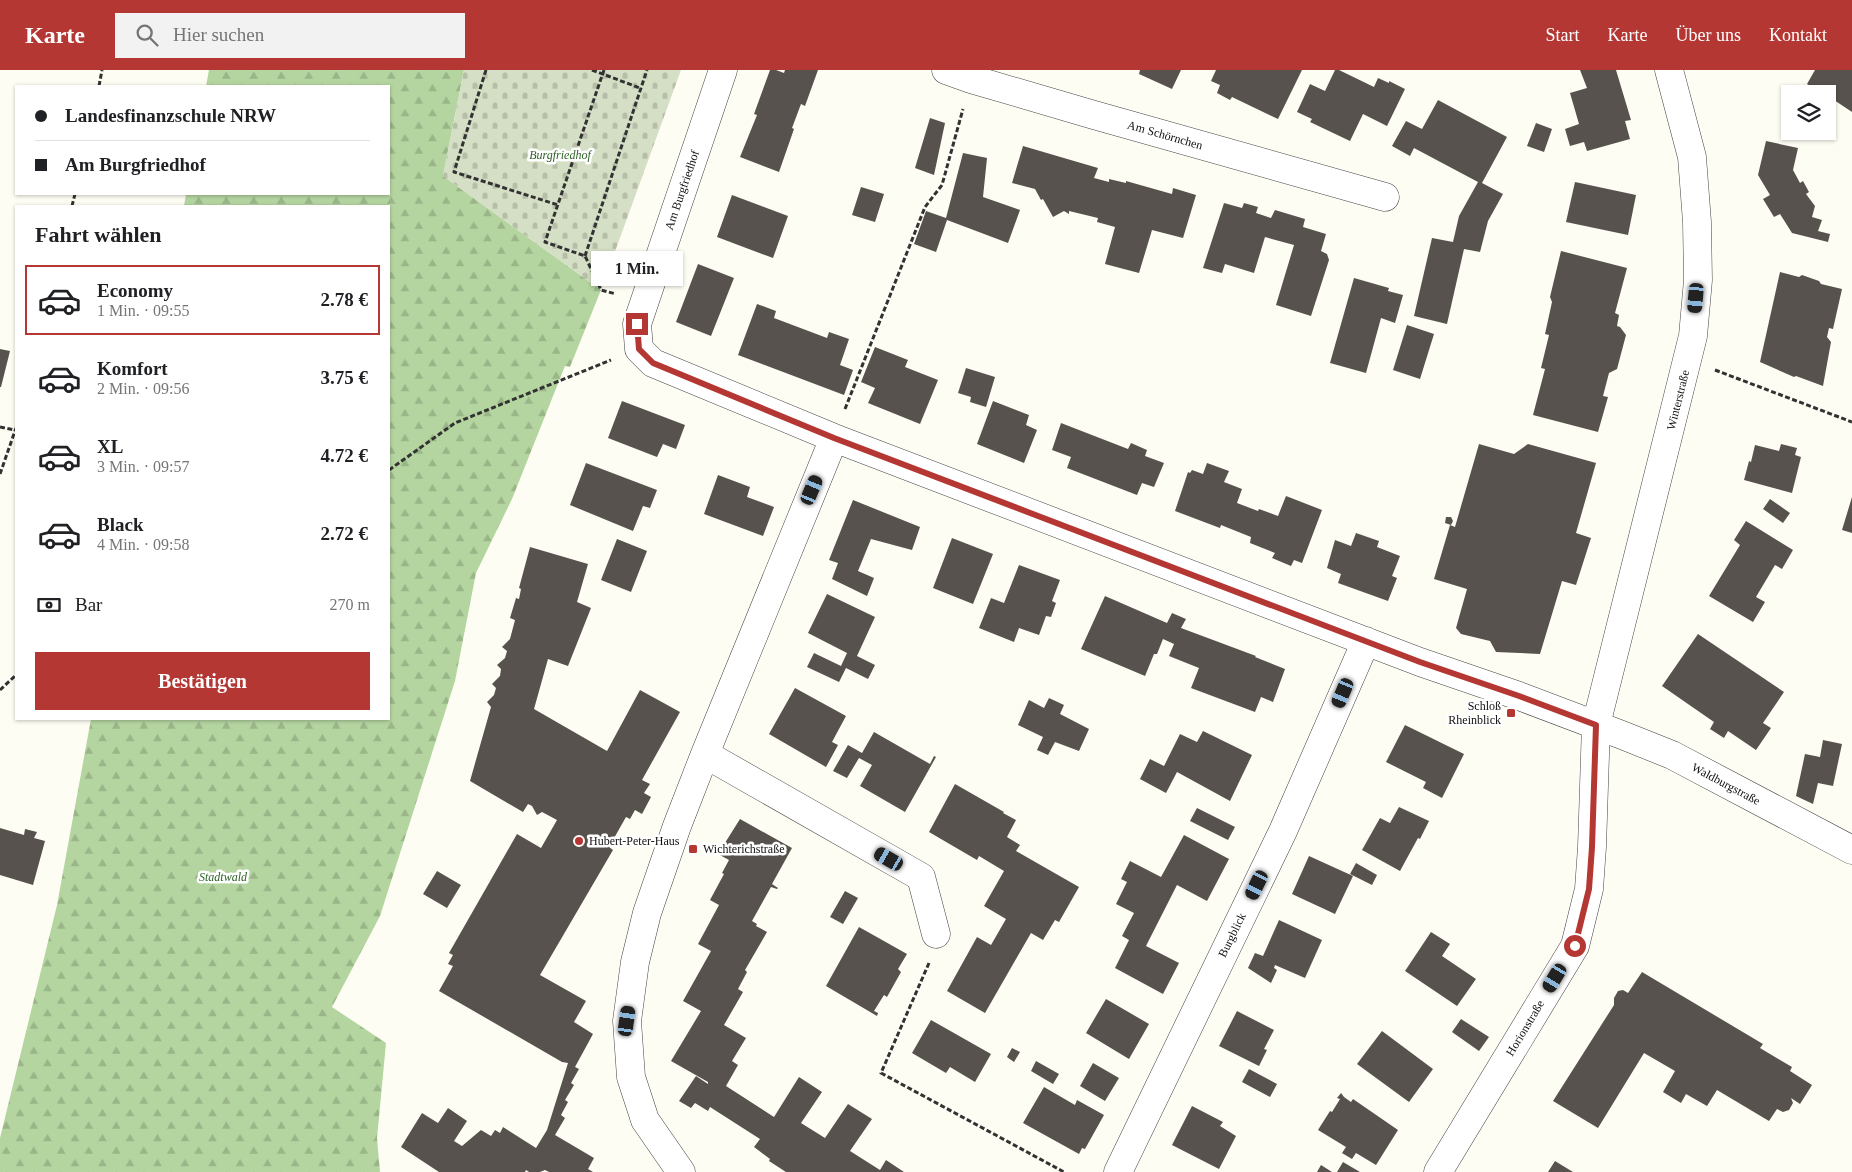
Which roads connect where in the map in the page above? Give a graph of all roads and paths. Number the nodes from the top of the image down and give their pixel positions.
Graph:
1 (102, 70) edge
2 (486, 70) edge
3 (592, 70) edge
4 (647, 70) edge
5 (723, 70) edge
6 (1669, 70) edge
7 (604, 72) edge
8 (958, 75) edge
9 (99, 85) edge
10 (640, 88) junction
11 (1384, 197) dead end
12 (558, 205) junction
13 (585, 256) junction
14 (644, 302) junction
15 (646, 356) junction
16 (1687, 360) junction
17 (1852, 422) edge
18 (0, 427) edge
19 (15, 429) edge
20 (15, 432) edge
21 (834, 438) junction
22 (390, 469) edge
23 (0, 474) edge
24 (1366, 641) junction
25 (15, 676) edge
26 (0, 690) edge
27 (1596, 725) junction
28 (705, 754) junction
29 (1852, 850) edge
30 (936, 934) dead end
31 (930, 961) dead end
32 (681, 1172) edge
33 (1064, 1172) edge
34 (1118, 1172) edge
35 (1438, 1172) edge

1 - 9 path
2 - 12 path
3 - 7 path
4 - 10 path
5 - 14 street, Am Burgfriedhof
6 - 16 street, Winterstraße
7 - 10 path
7 - 12 path
8 - 11 street, Am Schörnchen
8 - 21 path
10 - 13 path
12 - 13 path
13 - 14 path
14 - 15 street, Am Burgfriedhof
15 - 21 street
15 - 22 path
16 - 17 path
16 - 27 street, Winterstraße
18 - 19 path
20 - 23 path
21 - 24 street
21 - 28 street
24 - 27 street
24 - 34 street, Burgblick
25 - 26 path
27 - 29 street, Waldburgstraße
27 - 35 street, Horionstraße
28 - 30 street
28 - 32 street
31 - 33 path

